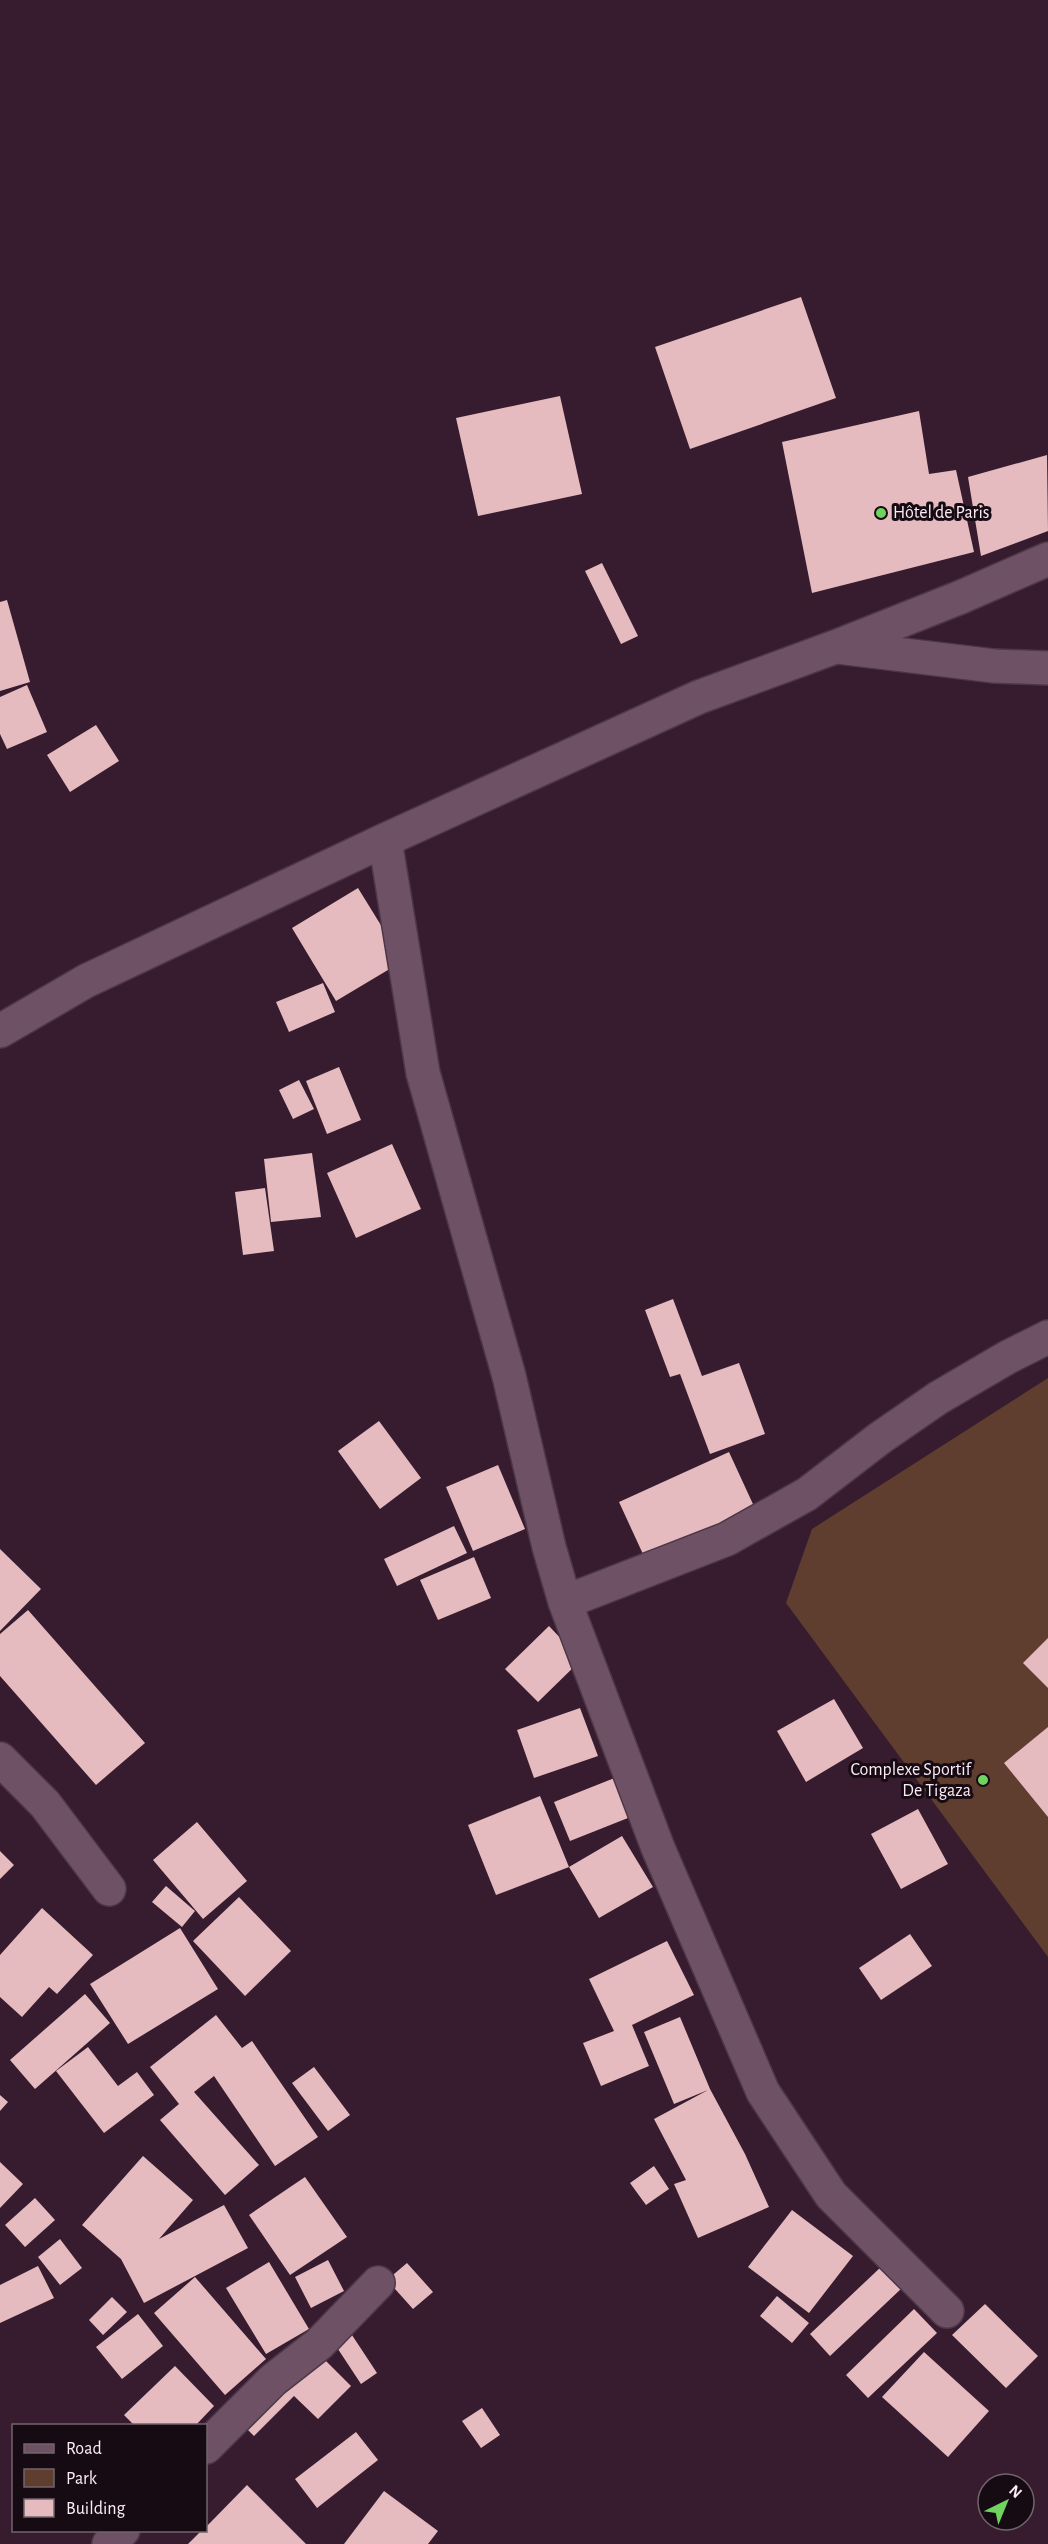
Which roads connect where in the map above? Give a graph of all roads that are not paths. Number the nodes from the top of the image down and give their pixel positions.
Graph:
1 (1048, 559) edge
2 (835, 647) junction
3 (1048, 668) edge
4 (385, 840) junction
5 (0, 1031) edge
6 (1048, 1337) edge
7 (565, 1602) junction
8 (0, 1759) edge
9 (109, 1889) dead end
10 (378, 2283) dead end
11 (947, 2311) dead end
12 (207, 2446) edge
13 (121, 2532) edge
14 (109, 2544) edge

1 - 2 street
2 - 3 street
2 - 4 street
4 - 5 street
4 - 7 street
6 - 7 street
7 - 11 street
8 - 9 street
10 - 12 street
13 - 14 street

